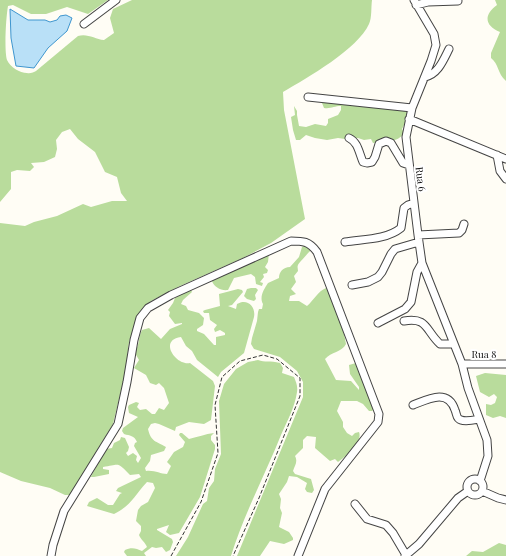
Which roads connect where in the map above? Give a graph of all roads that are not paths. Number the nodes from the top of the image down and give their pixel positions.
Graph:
1 (116, 0) edge
2 (458, 1) dead end
3 (415, 2) edge
4 (84, 24) dead end
5 (449, 49) dead end
6 (425, 77) junction
7 (308, 97) dead end
8 (412, 108) junction
9 (409, 119) junction
10 (349, 138) dead end
11 (497, 155) junction
12 (506, 159) edge
13 (409, 165) junction
14 (506, 179) edge
15 (414, 203) junction
16 (464, 224) dead end
17 (419, 239) junction
18 (345, 242) dead end
19 (422, 263) junction
20 (352, 285) dead end
21 (404, 321) dead end
22 (378, 323) dead end
23 (453, 344) junction
24 (462, 364) junction
25 (506, 364) edge
26 (413, 405) dead end
27 (480, 420) junction
28 (480, 481) junction
29 (482, 491) junction
30 (468, 492) junction
31 (506, 500) edge
32 (355, 504) dead end
33 (51, 556) edge
34 (298, 556) edge
35 (406, 556) edge

1 - 4 street
2 - 3 street
3 - 6 street, Rua 6
5 - 6 street
6 - 8 street, Rua 6
7 - 8 street
8 - 9 street, Rua 6
9 - 11 street
9 - 13 street, Rua 6
10 - 13 street
11 - 12 street
11 - 14 street
13 - 15 street, Rua 6
15 - 17 street, Rua 6
15 - 18 street
16 - 17 street
17 - 19 street, Rua 6
17 - 20 street
19 - 22 street
19 - 23 street, Rua 6
21 - 23 street
23 - 24 street, Rua 6
24 - 25 street, Rua 8
24 - 27 street, Rua 6
26 - 27 street
27 - 28 street, Rua 6
28 - 29 street
28 - 30 street
29 - 30 street
29 - 31 street
30 - 35 street
32 - 35 street
33 - 34 street

